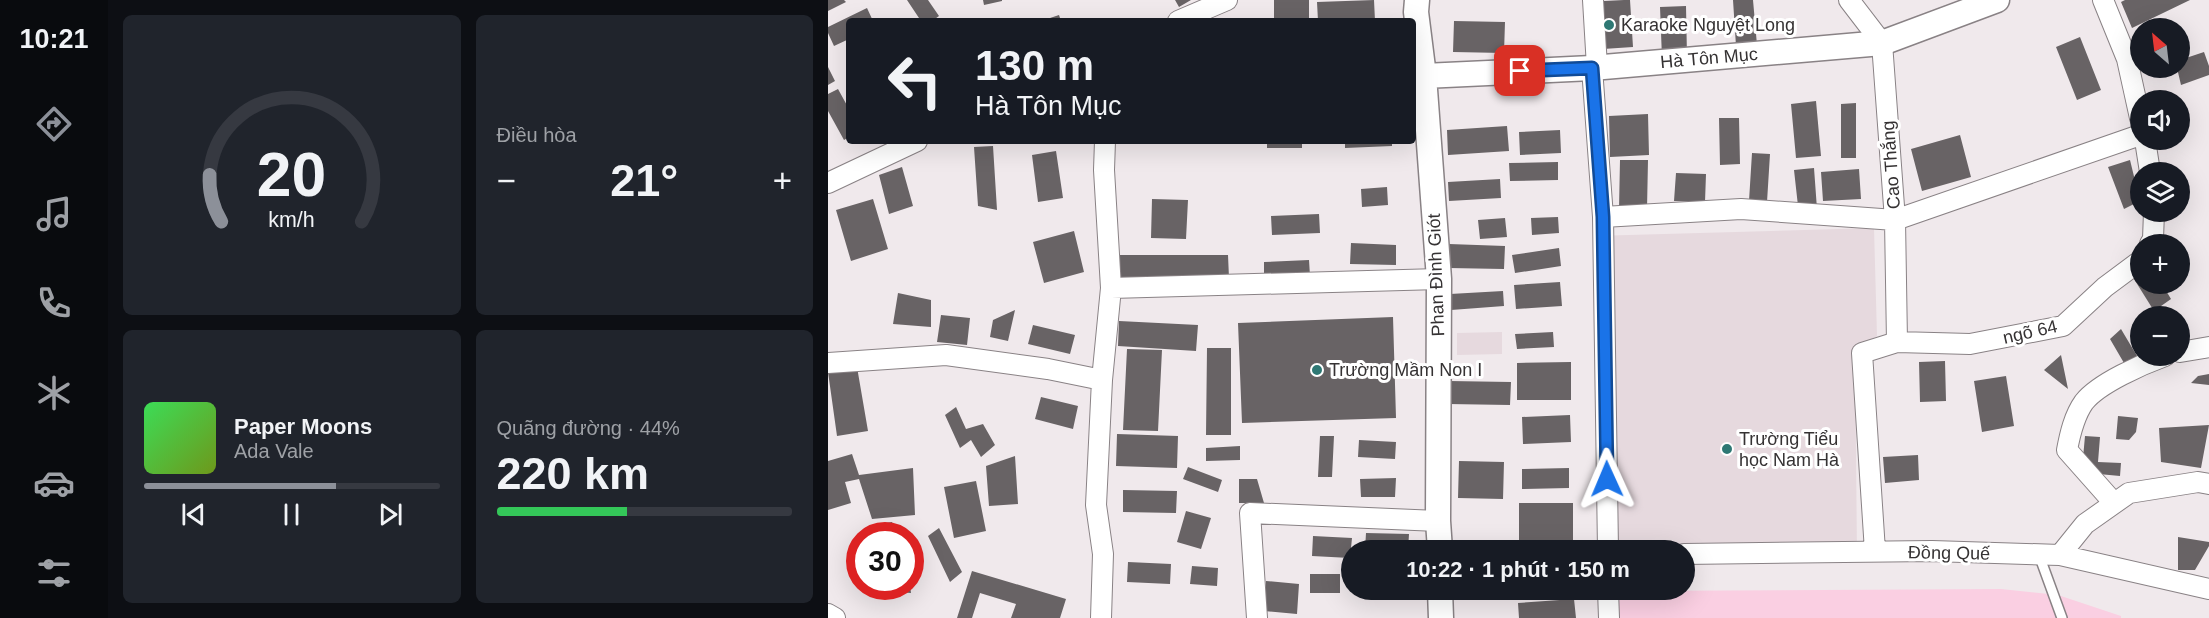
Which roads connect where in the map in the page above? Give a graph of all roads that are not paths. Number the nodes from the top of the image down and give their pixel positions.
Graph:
1 (1227, 0) edge
2 (1417, 0) edge
3 (1593, 0) edge
4 (1849, 0) edge
5 (1997, 0) edge
6 (2103, 0) edge
7 (1185, 18) edge
8 (1882, 43) junction
9 (1595, 67) junction
10 (1419, 76) edge
11 (2134, 90) edge
12 (2130, 138) edge
13 (911, 144) edge
14 (1105, 144) edge
15 (828, 183) edge
16 (1603, 217) junction
17 (1895, 220) junction
18 (2130, 268) edge
19 (1439, 279) junction
20 (1111, 288) junction
21 (1897, 342) junction
22 (2209, 347) edge
23 (2190, 350) edge
24 (828, 363) edge
25 (2138, 366) edge
26 (1102, 380) junction
27 (2209, 484) edge
28 (2114, 503) junction
29 (1438, 520) junction
30 (1439, 540) edge
31 (1608, 540) edge
32 (1875, 551) junction
33 (1695, 554) edge
34 (2039, 555) junction
35 (2060, 555) junction
36 (2209, 589) edge
37 (1440, 600) edge
38 (1608, 600) edge
39 (828, 614) edge
40 (835, 618) edge
41 (1101, 618) edge
42 (1257, 618) edge
43 (1440, 618) edge
44 (1609, 618) edge
45 (2061, 618) edge

1 - 7 street
2 - 10 street, Phan Đình Giót
3 - 9 street
4 - 8 street
5 - 8 street, Hà Tôn Mục
6 - 11 street
8 - 9 street, Hà Tôn Mục
8 - 17 street, Cao Thắng
9 - 10 street, Hà Tôn Mục
9 - 16 street
10 - 19 street, Phan Đình Giót
12 - 17 street
13 - 15 street
14 - 20 street
16 - 17 street
16 - 31 street
17 - 21 street, Cao Thắng
18 - 21 street, ngõ 64
19 - 20 street
19 - 29 street, Phan Đình Giót
20 - 26 street
21 - 32 street, ngõ 64
22 - 23 street
24 - 26 street
25 - 28 street
26 - 41 street
27 - 28 street
28 - 35 street
29 - 30 street, Phan Đình Giót
29 - 42 street
32 - 33 street, Đồng Quế
32 - 34 street, Đồng Quế
34 - 35 street, Đồng Quế
34 - 45 lane
35 - 36 street, Đồng Quế
37 - 43 street
38 - 44 street
39 - 40 street

